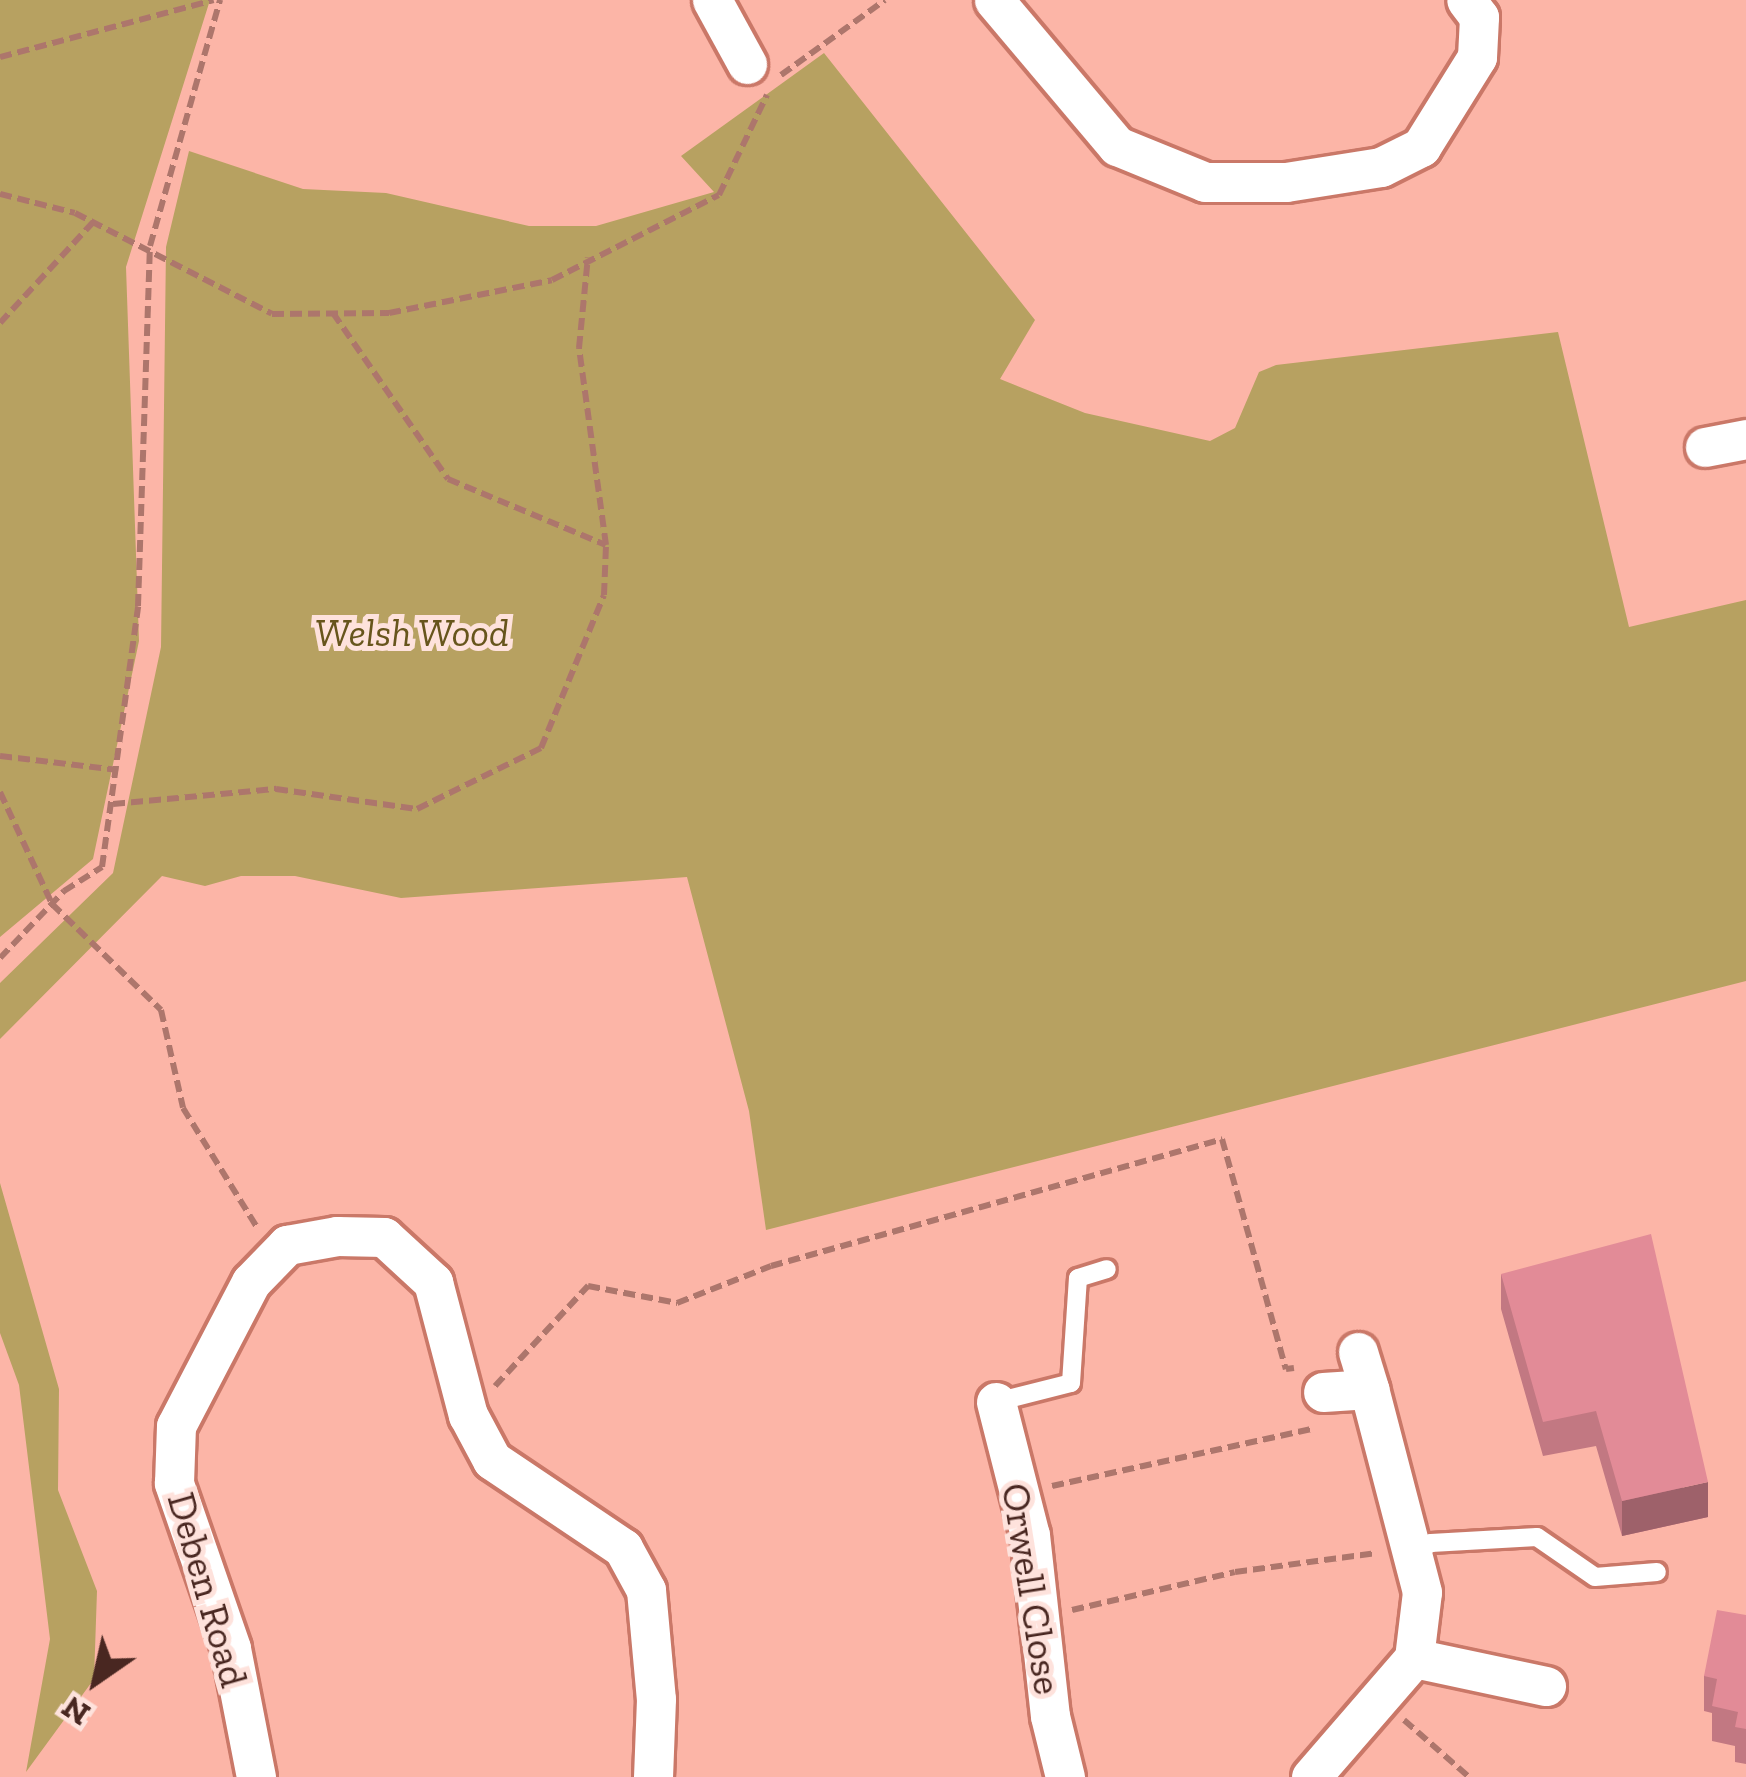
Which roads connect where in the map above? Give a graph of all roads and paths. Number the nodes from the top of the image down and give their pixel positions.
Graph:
1 (217, 0) edge
2 (712, 0) edge
3 (886, 0) edge
4 (994, 0) edge
5 (1466, 0) edge
6 (0, 57) edge
7 (747, 64) dead end
8 (0, 194) edge
9 (94, 221) junction
10 (150, 246) junction
11 (588, 257) junction
12 (333, 313) junction
13 (0, 323) edge
14 (1746, 439) edge
15 (1705, 447) dead end
16 (606, 545) junction
17 (0, 756) edge
18 (118, 770) junction
19 (0, 792) edge
20 (112, 804) junction
21 (52, 904) junction
22 (0, 958) edge
23 (275, 1257) junction
24 (1107, 1269) dead end
25 (1367, 1385) junction
26 (1323, 1392) joint
27 (996, 1402) joint
28 (468, 1415) junction
29 (1019, 1494) junction
30 (1411, 1551) junction
31 (1657, 1572) dead end
32 (1039, 1617) junction
33 (1414, 1658) junction
34 (1546, 1686) dead end
35 (1382, 1700) junction
36 (256, 1777) edge
37 (653, 1777) edge
38 (1065, 1777) edge
39 (1311, 1777) edge
40 (1469, 1777) edge

1 - 6 path
1 - 10 path
2 - 7 street
3 - 11 path
4 - 5 street
8 - 9 path
9 - 10 path
9 - 13 path
10 - 12 path
10 - 18 path
11 - 12 path
11 - 16 path
12 - 16 path
14 - 15 street
16 - 20 path
17 - 18 path
18 - 20 path
19 - 21 path
20 - 21 path
21 - 22 path
21 - 23 path
23 - 28 street
23 - 36 street, Deben Road
24 - 27 lane
25 - 26 street
25 - 29 path
25 - 30 street
26 - 28 path
27 - 29 street, Orwell Close
28 - 37 street
29 - 32 street, Orwell Close
30 - 31 lane
30 - 32 path
30 - 33 street
32 - 38 street, Orwell Close
33 - 34 street
33 - 35 street
35 - 39 street
35 - 40 path

